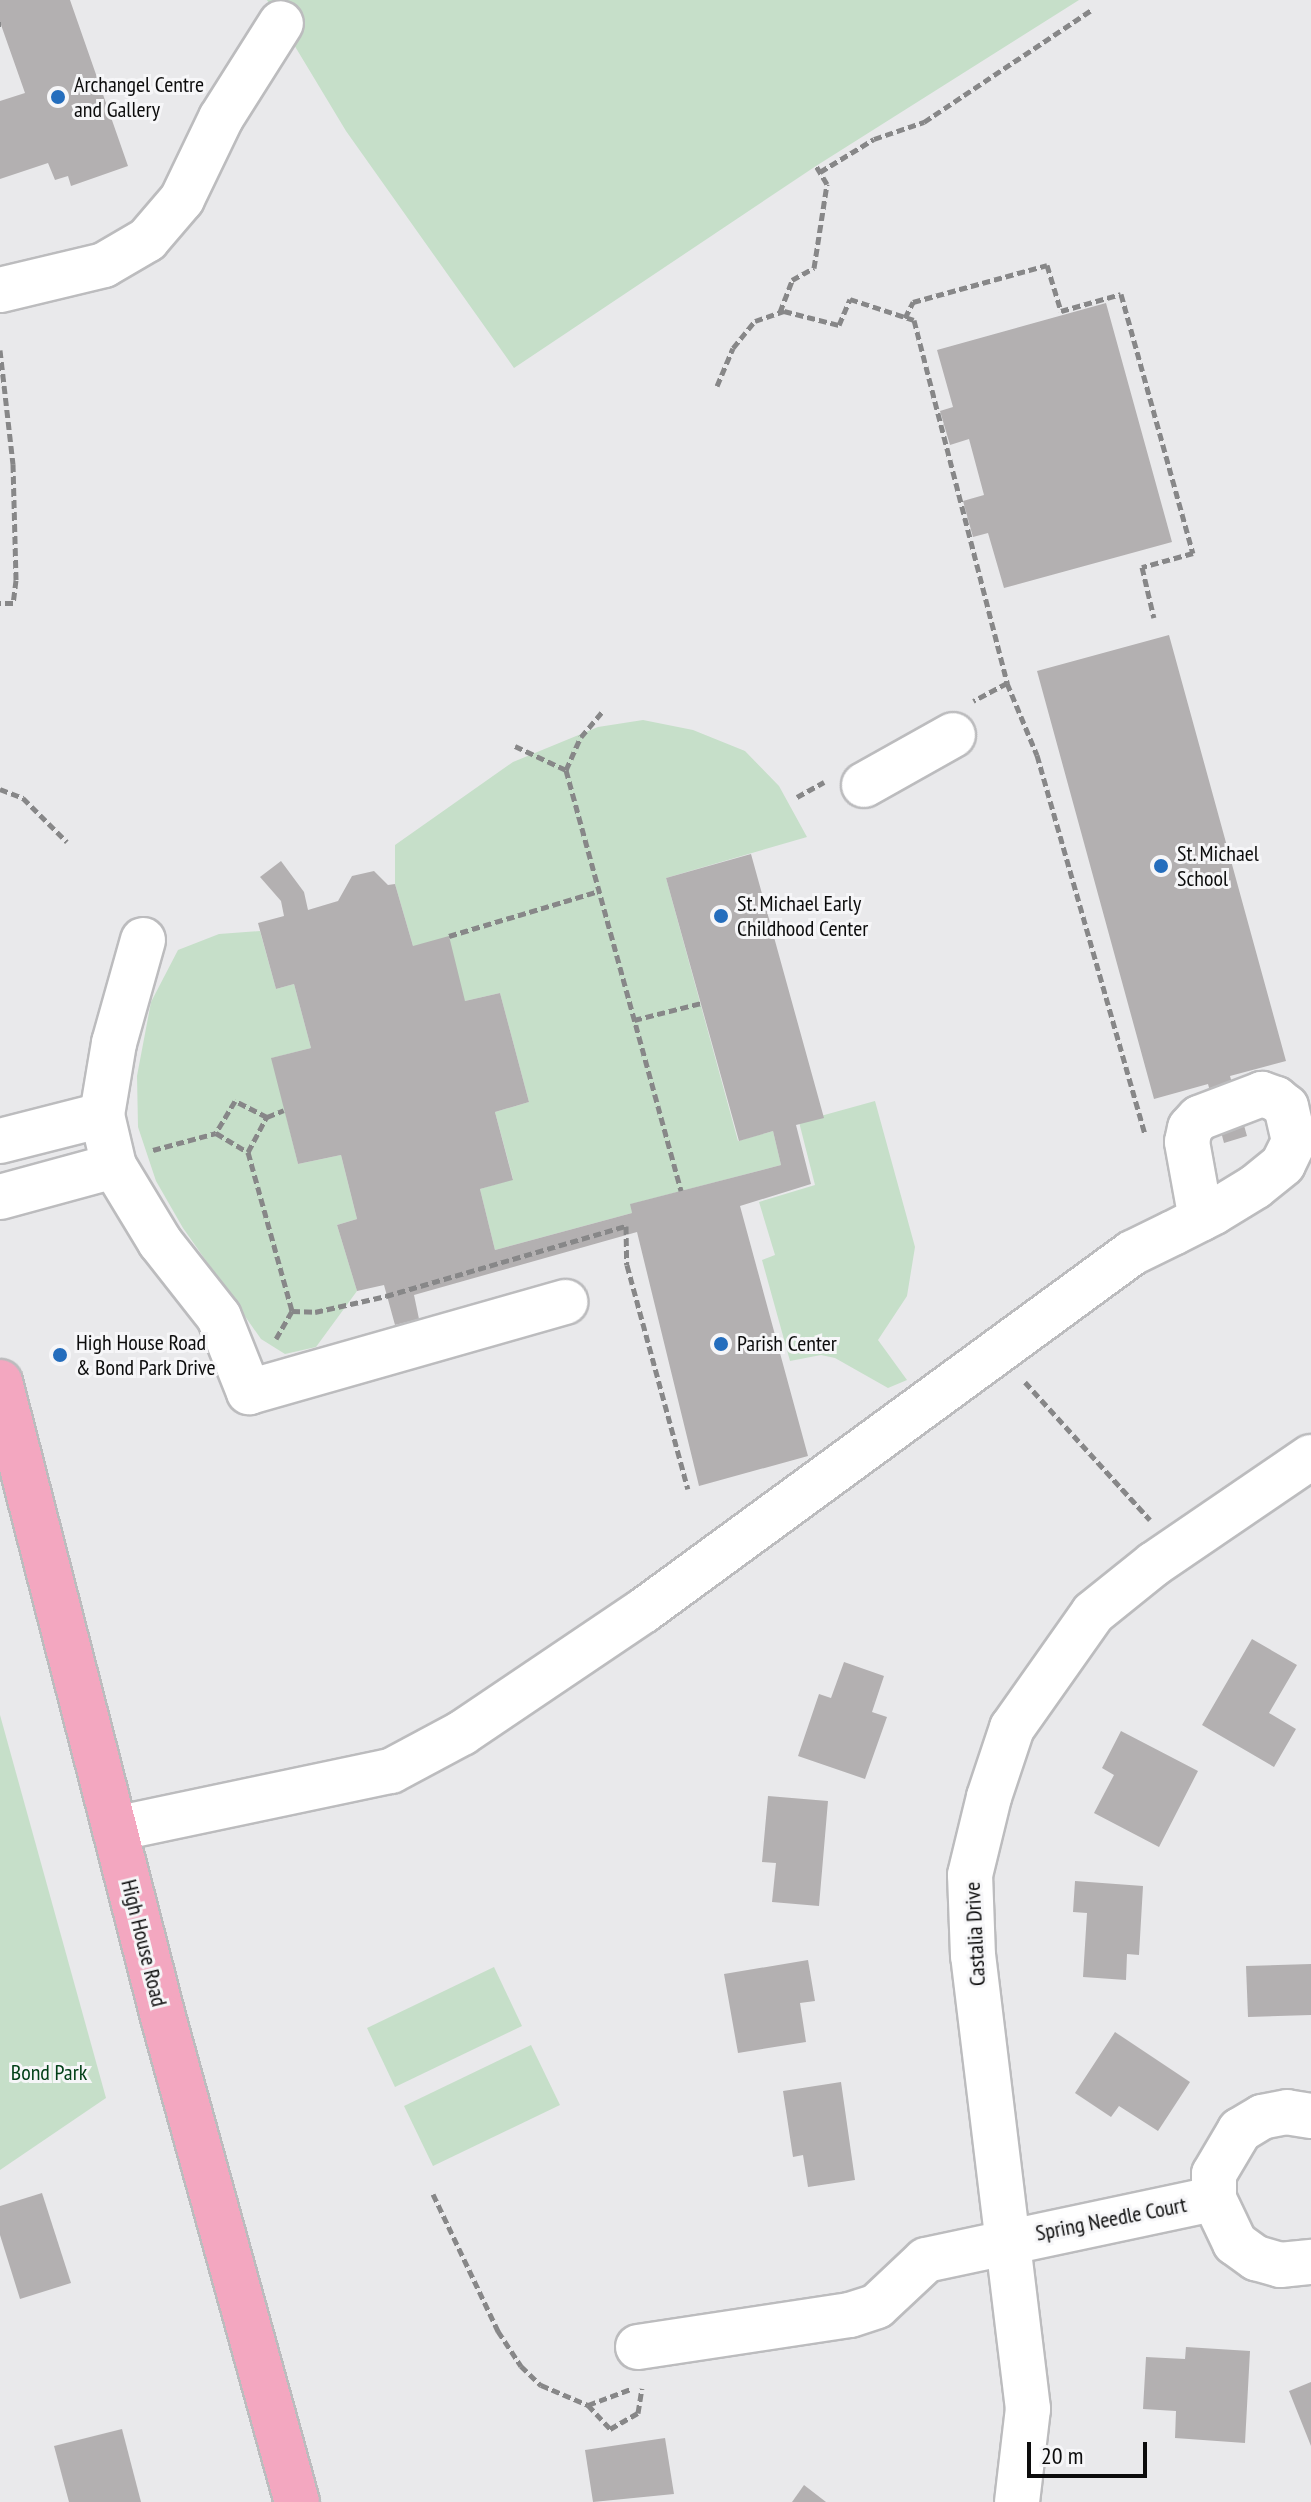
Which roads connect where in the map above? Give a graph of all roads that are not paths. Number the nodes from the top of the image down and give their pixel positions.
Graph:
1 (281, 23) dead end
2 (0, 290) edge
3 (958, 721) road end
4 (850, 780) road end
5 (143, 940) dead end
6 (102, 1115) junction
7 (0, 1141) edge
8 (127, 1159) junction
9 (0, 1197) edge
10 (1201, 1219) dead end
11 (565, 1302) dead end
12 (0, 1382) edge
13 (1311, 1457) edge
14 (115, 1829) junction
15 (1311, 2116) edge
16 (1214, 2199) junction
17 (1009, 2239) junction
18 (1311, 2262) edge
19 (641, 2366) road end
20 (297, 2502) edge
21 (1017, 2502) edge

1 - 2 street
3 - 4 street
5 - 6 street
6 - 7 street
6 - 8 street
8 - 9 street
8 - 11 street
10 - 14 street
12 - 14 main road, High House Road
13 - 17 street, Castalia Drive
14 - 20 main road, High House Road
15 - 16 street, Spring Needle Court
16 - 17 street, Spring Needle Court
16 - 18 street, Spring Needle Court
17 - 19 street, Spring Needle Court
17 - 21 street, Castalia Drive

